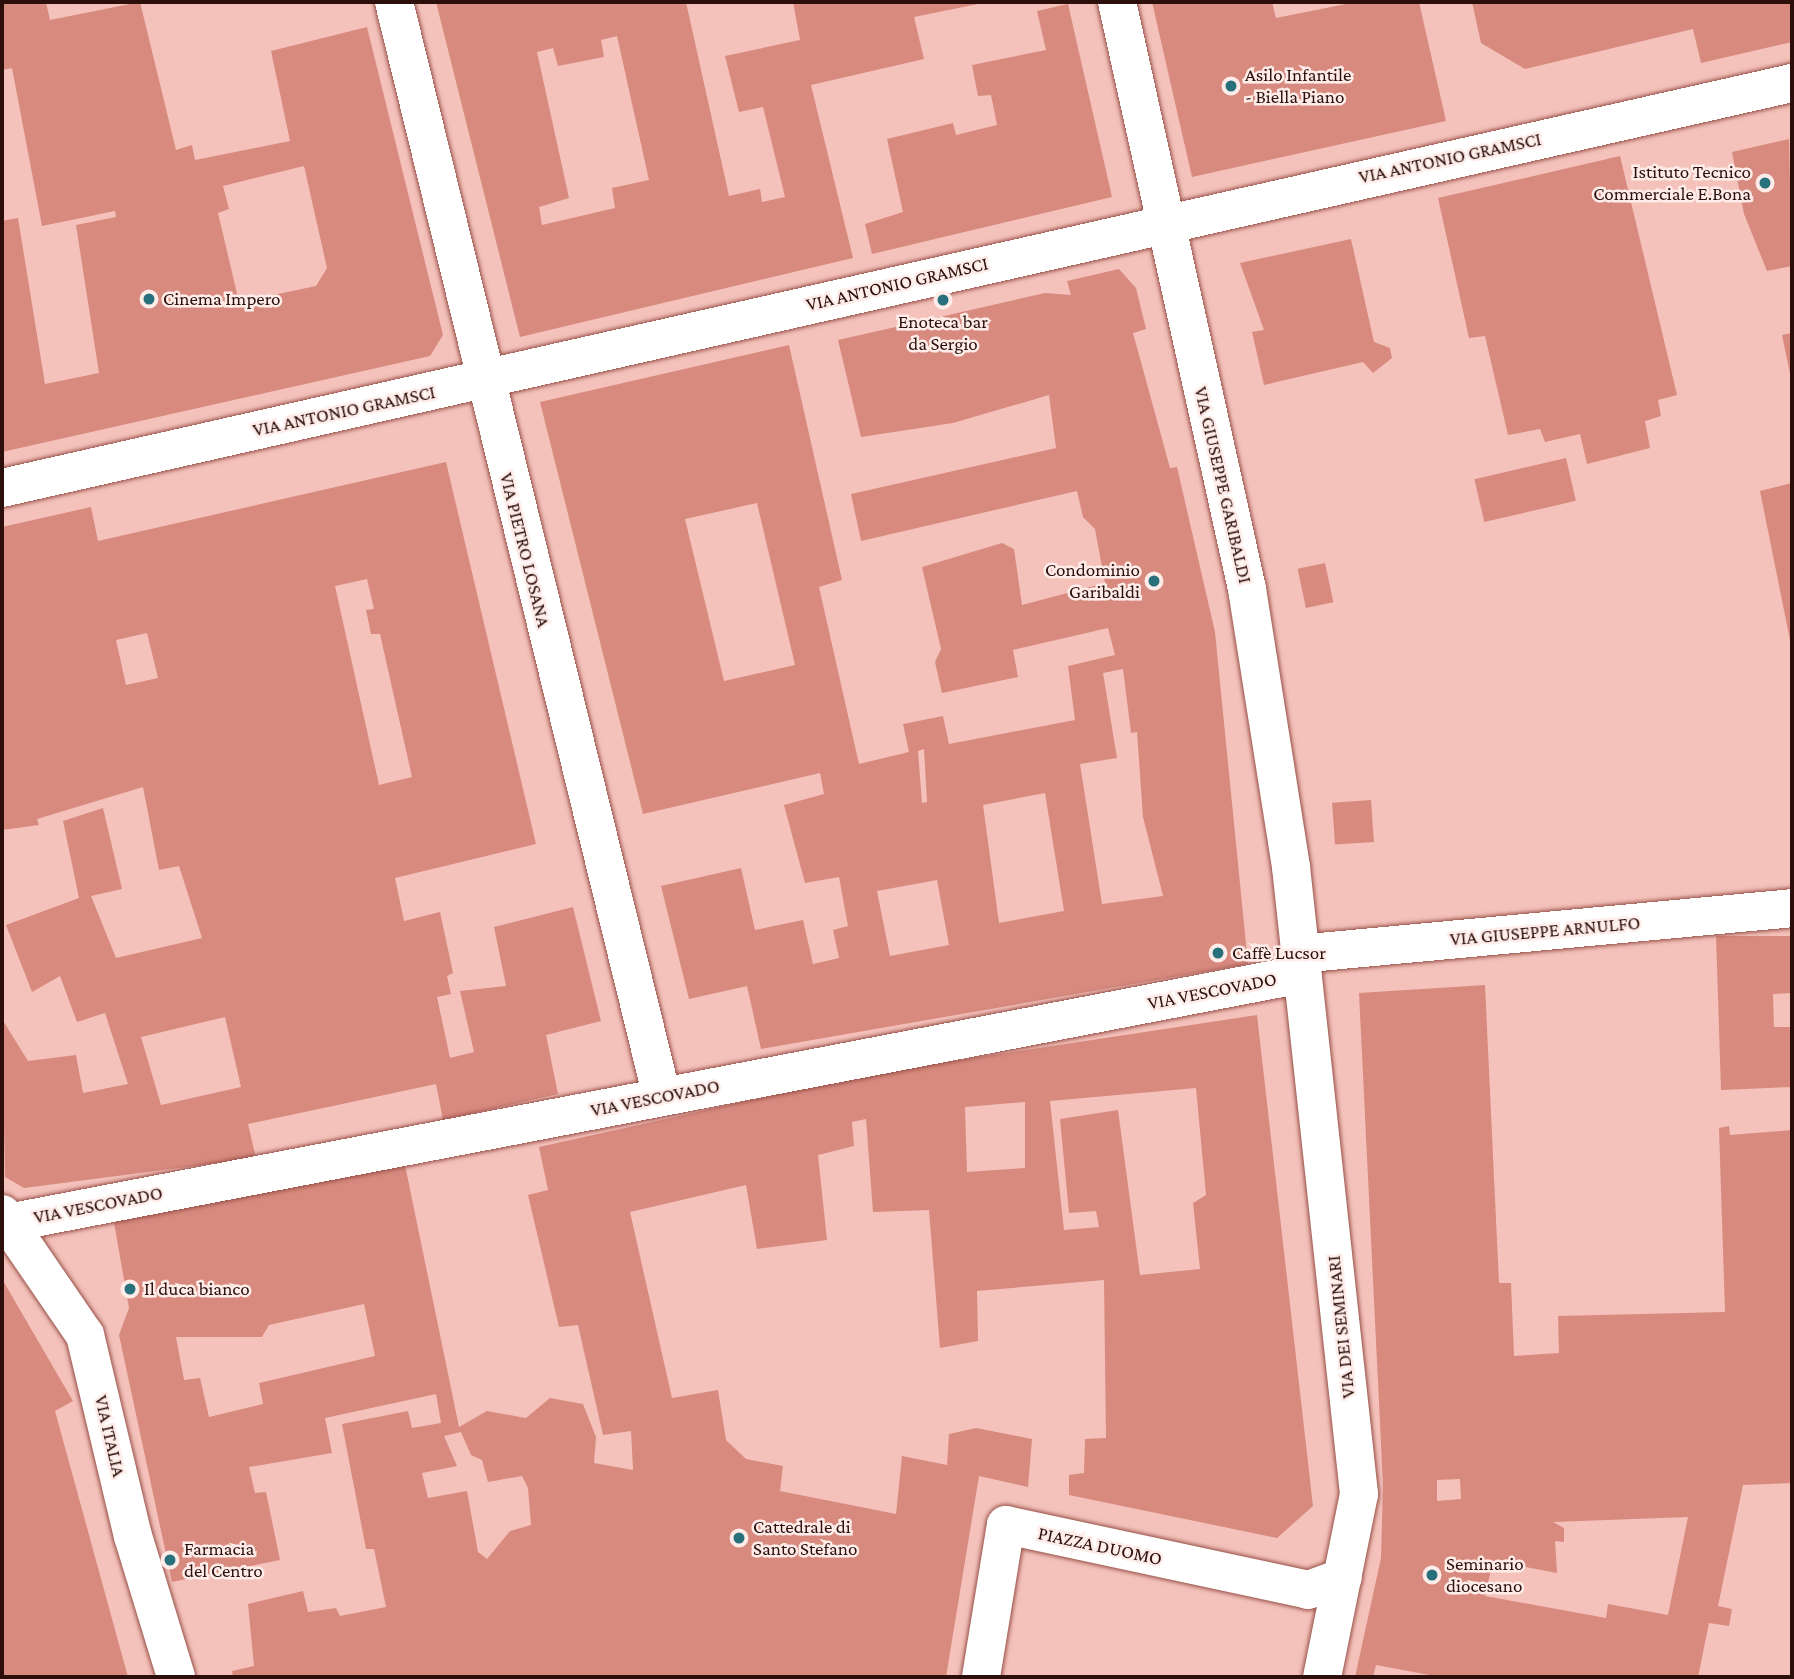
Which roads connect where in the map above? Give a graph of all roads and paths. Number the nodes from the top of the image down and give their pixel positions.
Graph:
1 (394, 2) edge
2 (1117, 2) edge
3 (1792, 83) edge
4 (1164, 221) junction
5 (482, 382) junction
6 (2, 488) edge
7 (1792, 908) edge
8 (1300, 964) junction
9 (662, 1097) junction
10 (5, 1218) edge
11 (1343, 1577) junction
12 (176, 1677) edge
13 (981, 1677) edge
14 (1322, 1677) edge

1 - 5 street, VIA PIETRO LOSANA
2 - 4 street, VIA GIUSEPPE GARIBALDI
3 - 4 street, VIA ANTONIO GRAMSCI
4 - 5 street, VIA ANTONIO GRAMSCI
4 - 8 street, VIA GIUSEPPE GARIBALDI
5 - 6 street, VIA ANTONIO GRAMSCI
5 - 9 street, VIA PIETRO LOSANA
7 - 8 street, VIA GIUSEPPE ARNULFO
8 - 9 street, VIA VESCOVADO
8 - 11 street, VIA DEI SEMINARI
9 - 10 street, VIA VESCOVADO
10 - 12 street, VIA ITALIA
11 - 13 street, PIAZZA DUOMO
11 - 14 street, VIA DEI SEMINARI

